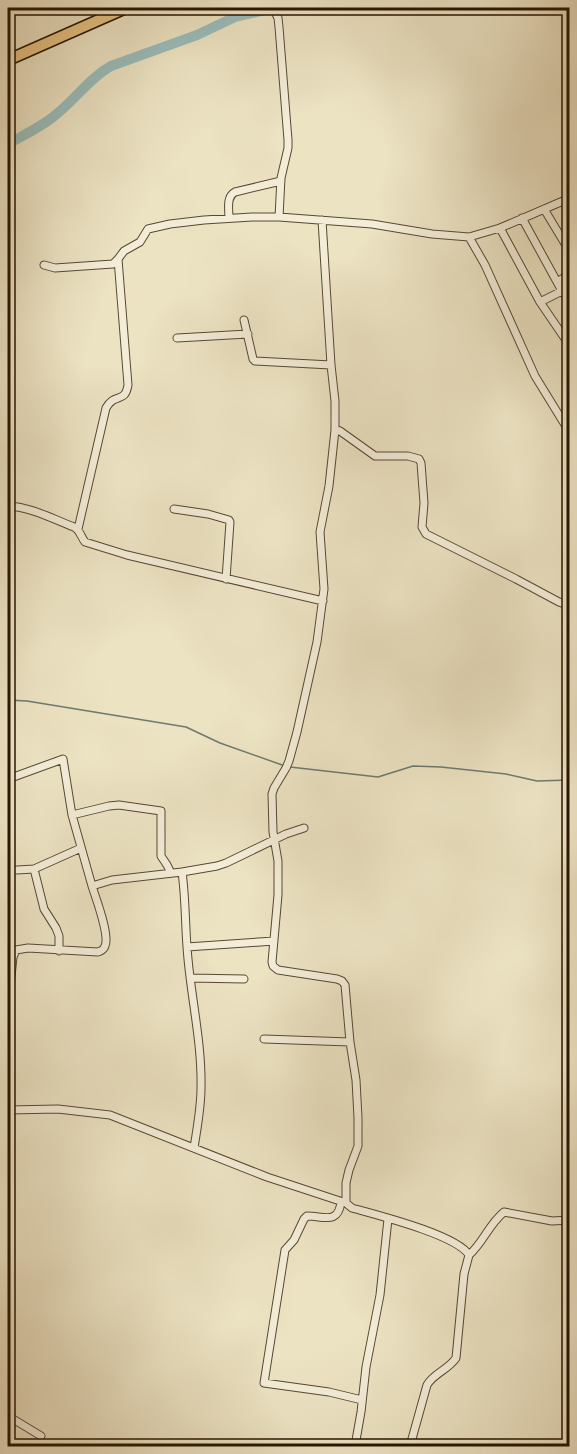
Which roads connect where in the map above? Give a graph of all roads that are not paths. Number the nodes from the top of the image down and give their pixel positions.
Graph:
1 (126, 8) edge
2 (274, 9) edge
3 (8, 60) edge
4 (281, 181) junction
5 (570, 198) edge
6 (544, 209) junction
7 (279, 217) junction
8 (229, 218) junction
9 (522, 218) junction
10 (322, 220) junction
11 (500, 228) junction
12 (469, 237) junction
13 (570, 252) edge
14 (118, 259) junction
15 (44, 265) dead end
16 (570, 274) edge
17 (556, 282) junction
18 (562, 291) junction
19 (540, 302) junction
20 (570, 302) edge
21 (244, 320) dead end
22 (248, 334) junction
23 (177, 338) dead end
24 (570, 346) edge
25 (331, 365) junction
26 (335, 430) junction
27 (570, 433) edge
28 (8, 506) edge
29 (174, 509) dead end
30 (78, 529) junction
31 (226, 579) junction
32 (323, 601) junction
33 (570, 606) edge
34 (8, 779) edge
35 (72, 815) junction
36 (304, 828) dead end
37 (275, 839) junction
38 (81, 848) junction
39 (34, 869) junction
40 (17, 870) dead end
41 (182, 872) junction
42 (171, 873) junction
43 (92, 886) junction
44 (274, 941) junction
45 (187, 947) junction
46 (59, 951) junction
47 (190, 978) junction
48 (244, 979) dead end
49 (8, 1006) edge
50 (264, 1039) dead end
51 (350, 1042) junction
52 (8, 1110) edge
53 (194, 1148) junction
54 (343, 1203) junction
55 (388, 1219) junction
56 (570, 1220) edge
57 (469, 1255) junction
58 (362, 1401) junction
59 (8, 1416) edge
60 (41, 1436) dead end
61 (355, 1446) edge
62 (410, 1446) edge

1 - 3 highway
2 - 4 street
4 - 7 street
4 - 8 street
5 - 6 street
6 - 9 street
6 - 13 street
7 - 8 street
7 - 10 street
8 - 14 street
9 - 11 street
9 - 17 street
10 - 12 street
10 - 25 street
11 - 12 street
11 - 19 street
12 - 27 street
14 - 15 street
14 - 30 street
16 - 17 street
17 - 18 street
18 - 19 street
18 - 20 street
19 - 24 street
21 - 22 street
22 - 23 street
22 - 25 street
25 - 26 street
26 - 32 street
26 - 33 street
28 - 30 street
29 - 31 street
30 - 31 street
31 - 32 street
32 - 37 street
34 - 35 street
35 - 38 street
35 - 42 street
36 - 37 street
37 - 41 street
37 - 44 street
38 - 39 street
38 - 43 street
39 - 40 street
39 - 46 street
41 - 42 street
41 - 45 street
42 - 43 street
43 - 46 street
44 - 45 street
44 - 51 street
45 - 47 street
46 - 49 street
47 - 48 street
47 - 53 street
50 - 51 street
51 - 54 street
52 - 53 street
53 - 54 street
54 - 55 street
54 - 58 street
55 - 57 street
55 - 58 street
56 - 57 street
57 - 62 street
58 - 61 street
59 - 60 street

